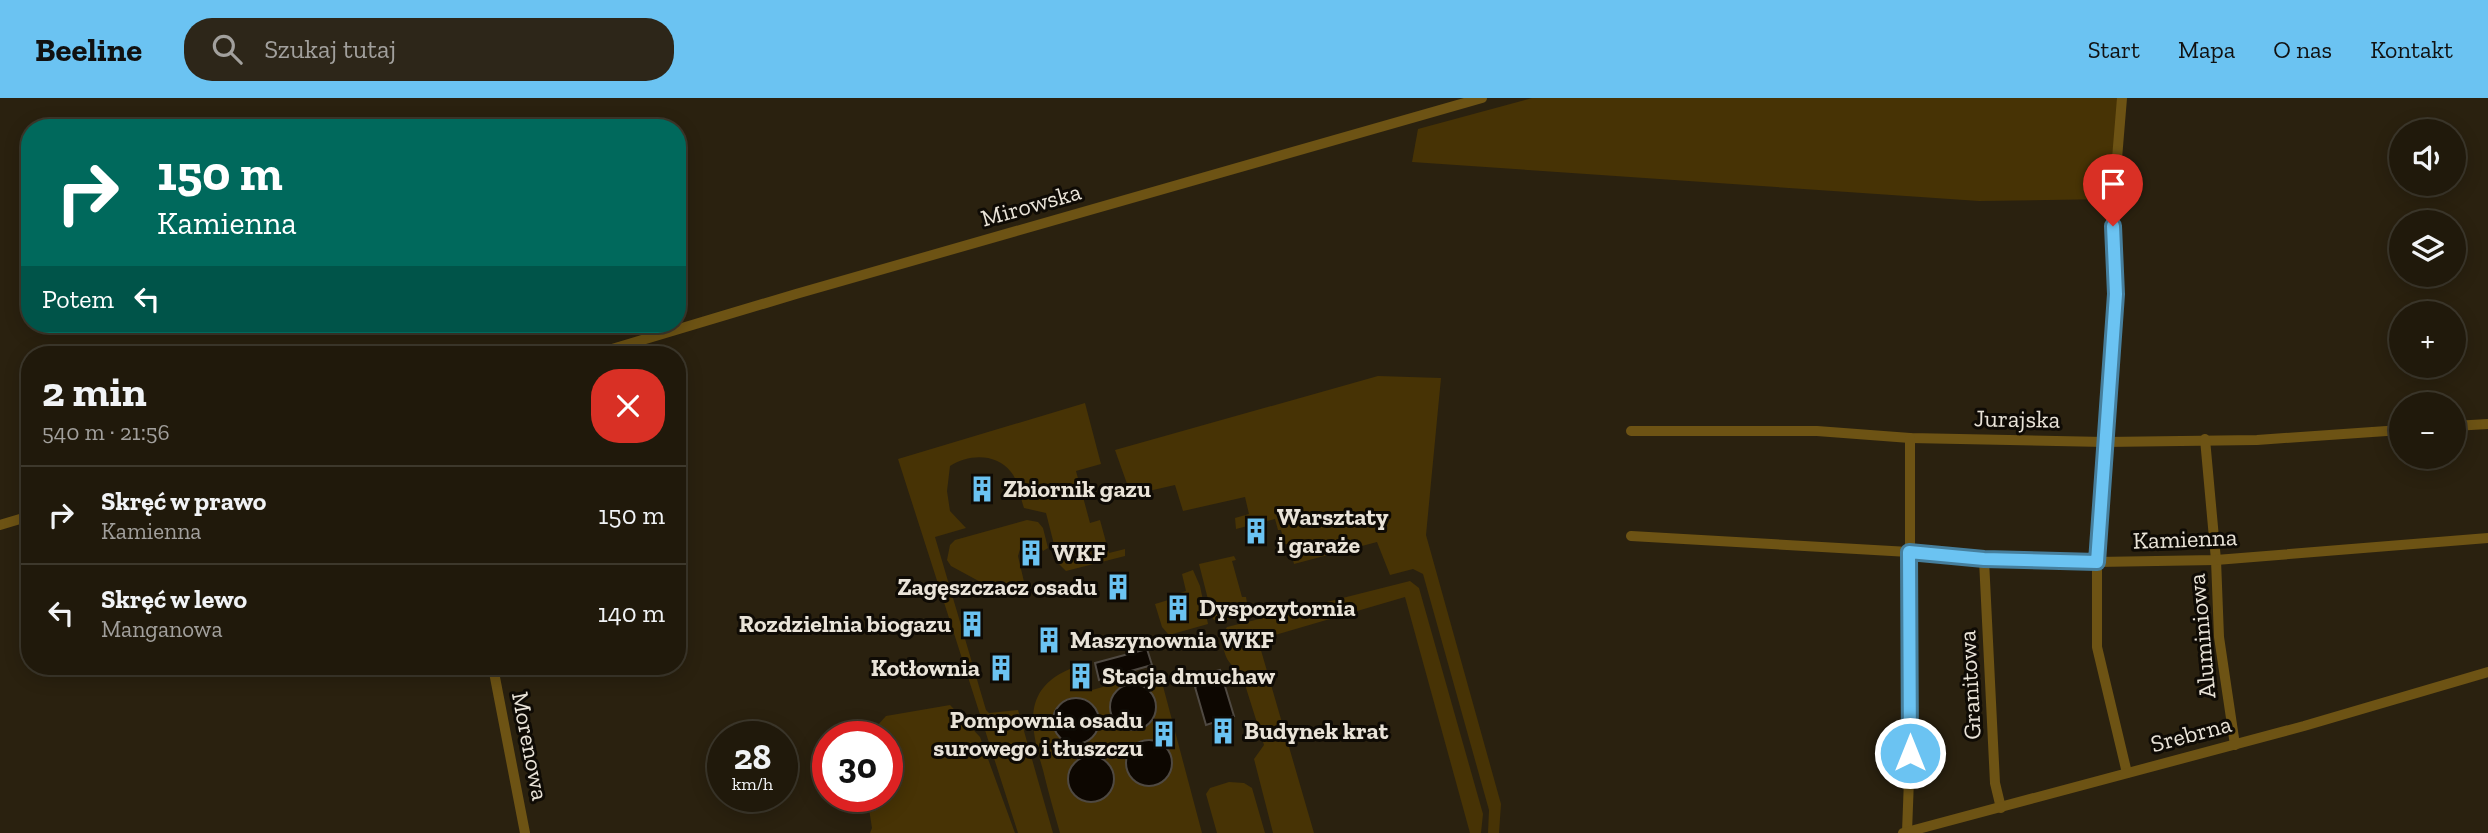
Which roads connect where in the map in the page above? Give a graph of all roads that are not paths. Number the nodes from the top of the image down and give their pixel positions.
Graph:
1 (1482, 98) edge
2 (2122, 98) edge
3 (686, 327) edge
4 (667, 333) edge
5 (623, 346) edge
6 (2488, 424) edge
7 (2466, 425) edge
8 (1631, 430) dead end
9 (2389, 431) edge
10 (1910, 438) junction
11 (2205, 439) junction
12 (2105, 442) junction
13 (21, 519) edge
14 (0, 525) edge
15 (1631, 536) dead end
16 (2488, 538) edge
17 (1909, 552) junction
18 (1984, 559) junction
19 (2216, 561) junction
20 (2097, 562) junction
21 (2488, 672) edge
22 (495, 675) edge
23 (2235, 745) junction
24 (2127, 773) junction
25 (2001, 808) junction
26 (1905, 832) edge
27 (525, 833) edge

1 - 3 street, Mirowska
2 - 12 street
4 - 5 street, Mirowska
6 - 7 street
8 - 10 street, Jurajska
9 - 11 street, Jurajska
10 - 12 street, Jurajska
10 - 17 street
11 - 12 street, Jurajska
11 - 19 street, Aluminiowa
12 - 20 street
13 - 14 street
15 - 17 street, Kamienna
16 - 19 street, Kamienna
17 - 18 street, Kamienna
17 - 26 street
18 - 20 street, Kamienna
18 - 25 street, Granitowa
19 - 20 street, Kamienna
19 - 23 street, Aluminiowa
20 - 24 street
21 - 23 street, Srebrna
22 - 27 street, Morenowa
23 - 24 street, Srebrna
24 - 25 street, Srebrna
25 - 26 street, Srebrna

